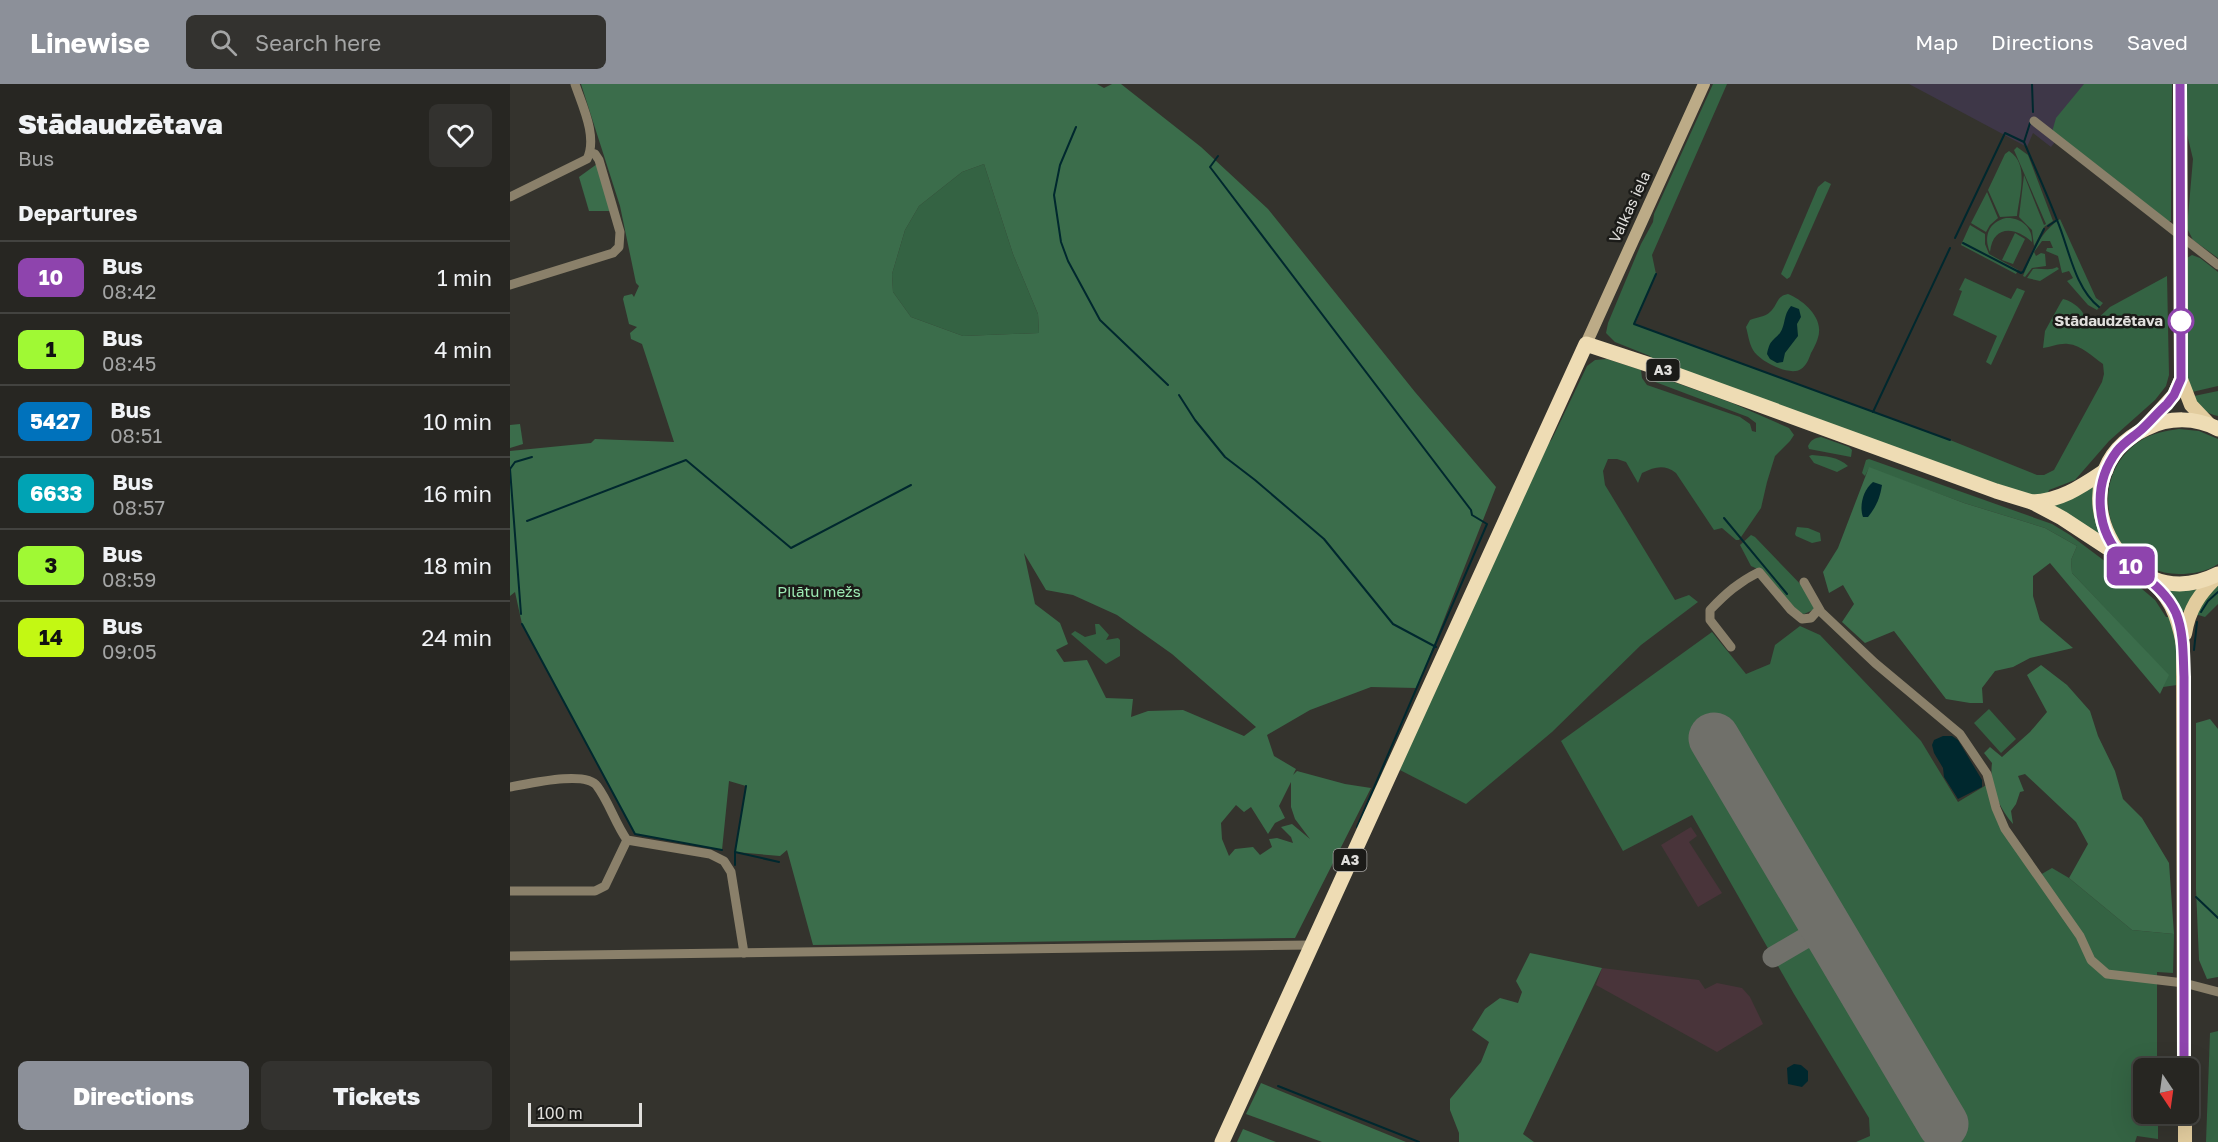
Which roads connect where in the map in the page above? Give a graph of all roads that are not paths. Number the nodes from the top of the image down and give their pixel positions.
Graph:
1 (575, 84) edge
2 (1704, 84) edge
3 (2180, 84) edge
4 (2034, 121) dead end
5 (590, 153) junction
6 (510, 197) edge
7 (2181, 237) junction
8 (2218, 265) edge
9 (510, 285) edge
10 (1586, 344) junction
11 (2181, 379) junction
12 (2214, 425) edge
13 (2140, 431) junction
14 (2106, 470) junction
15 (2032, 502) junction
16 (2123, 558) junction
17 (2144, 574) junction
18 (2218, 575) edge
19 (1804, 582) dead end
20 (1819, 609) junction
21 (2183, 645) junction
22 (1731, 647) dead end
23 (510, 787) edge
24 (627, 840) junction
25 (510, 891) edge
26 (1311, 945) junction
27 (744, 954) junction
28 (510, 956) edge
29 (2184, 983) junction
30 (2218, 992) edge
31 (2184, 1058) edge
32 (2185, 1124) edge
33 (1222, 1142) edge
34 (2185, 1142) edge

1 - 5 street
2 - 10 main road, Valkas iela
3 - 7 main road
4 - 7 street
5 - 6 street
5 - 9 street
7 - 8 street
7 - 11 main road
10 - 15 highway, A3
10 - 26 highway, A3
11 - 12 main road
11 - 13 main road
12 - 13 highway, A3
13 - 14 highway, A3
14 - 15 highway, A3
14 - 16 highway, A3
15 - 16 highway, A3
16 - 17 highway, A3
17 - 18 highway, A3
17 - 21 main road
18 - 21 main road
19 - 20 street
20 - 22 street
20 - 29 street
21 - 29 main road
23 - 24 street
24 - 25 street
24 - 27 street
26 - 27 street
26 - 33 highway, A3
27 - 28 street
29 - 30 street
29 - 31 main road
32 - 34 main road

